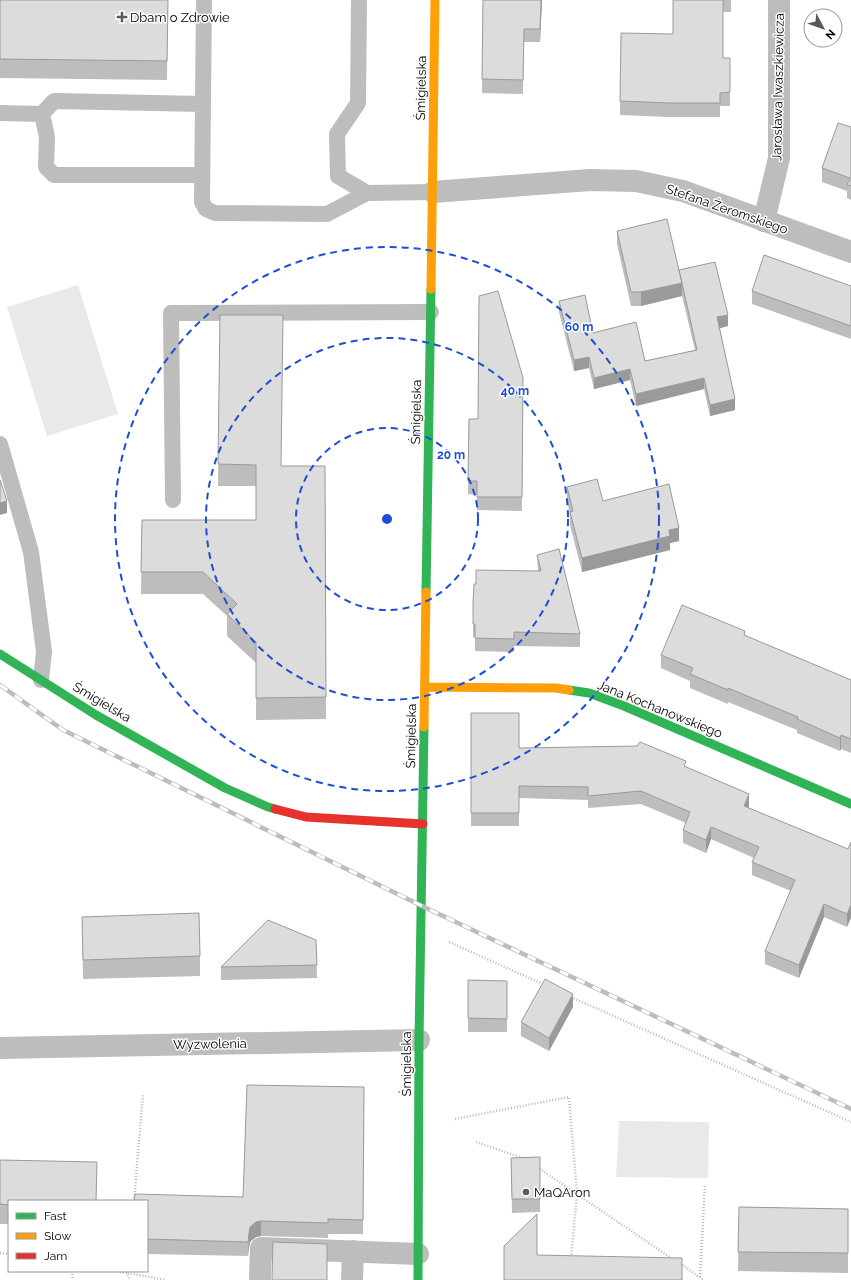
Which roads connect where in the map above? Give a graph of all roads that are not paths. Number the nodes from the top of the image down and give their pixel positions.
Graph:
1 (204, 0) edge
2 (359, 0) edge
3 (435, 0) edge
4 (779, 0) edge
5 (203, 104) junction
6 (0, 113) edge
7 (42, 114) junction
8 (202, 175) junction
9 (432, 192) junction
10 (367, 193) junction
11 (764, 221) junction
12 (851, 252) edge
13 (431, 312) junction
14 (0, 444) edge
15 (172, 500) dead end
16 (0, 654) edge
17 (41, 680) junction
18 (425, 687) junction
19 (851, 804) edge
20 (423, 824) junction
21 (419, 1040) junction
22 (0, 1048) edge
23 (352, 1251) junction
24 (418, 1254) junction
25 (260, 1280) edge
26 (352, 1280) edge
27 (418, 1280) edge

1 - 5 lane
2 - 10 lane
3 - 9 street, Śmigielska
4 - 11 street, Jarosława Iwaszkiewicza
5 - 7 lane
5 - 8 lane
6 - 7 lane
7 - 8 lane
8 - 10 lane
9 - 10 lane
9 - 11 street, Stefana Żeromskiego
9 - 13 street, Śmigielska
11 - 12 street, Stefana Żeromskiego
13 - 15 lane
13 - 18 street, Śmigielska
14 - 17 lane
16 - 17 street, Śmigielska
17 - 20 street, Śmigielska
18 - 19 street, Jana Kochanowskiego
18 - 20 street, Śmigielska
20 - 21 street, Śmigielska
21 - 22 street, Wyzwolenia
21 - 24 street, Śmigielska
23 - 24 street
23 - 25 street
23 - 26 street
24 - 27 street, Śmigielska

